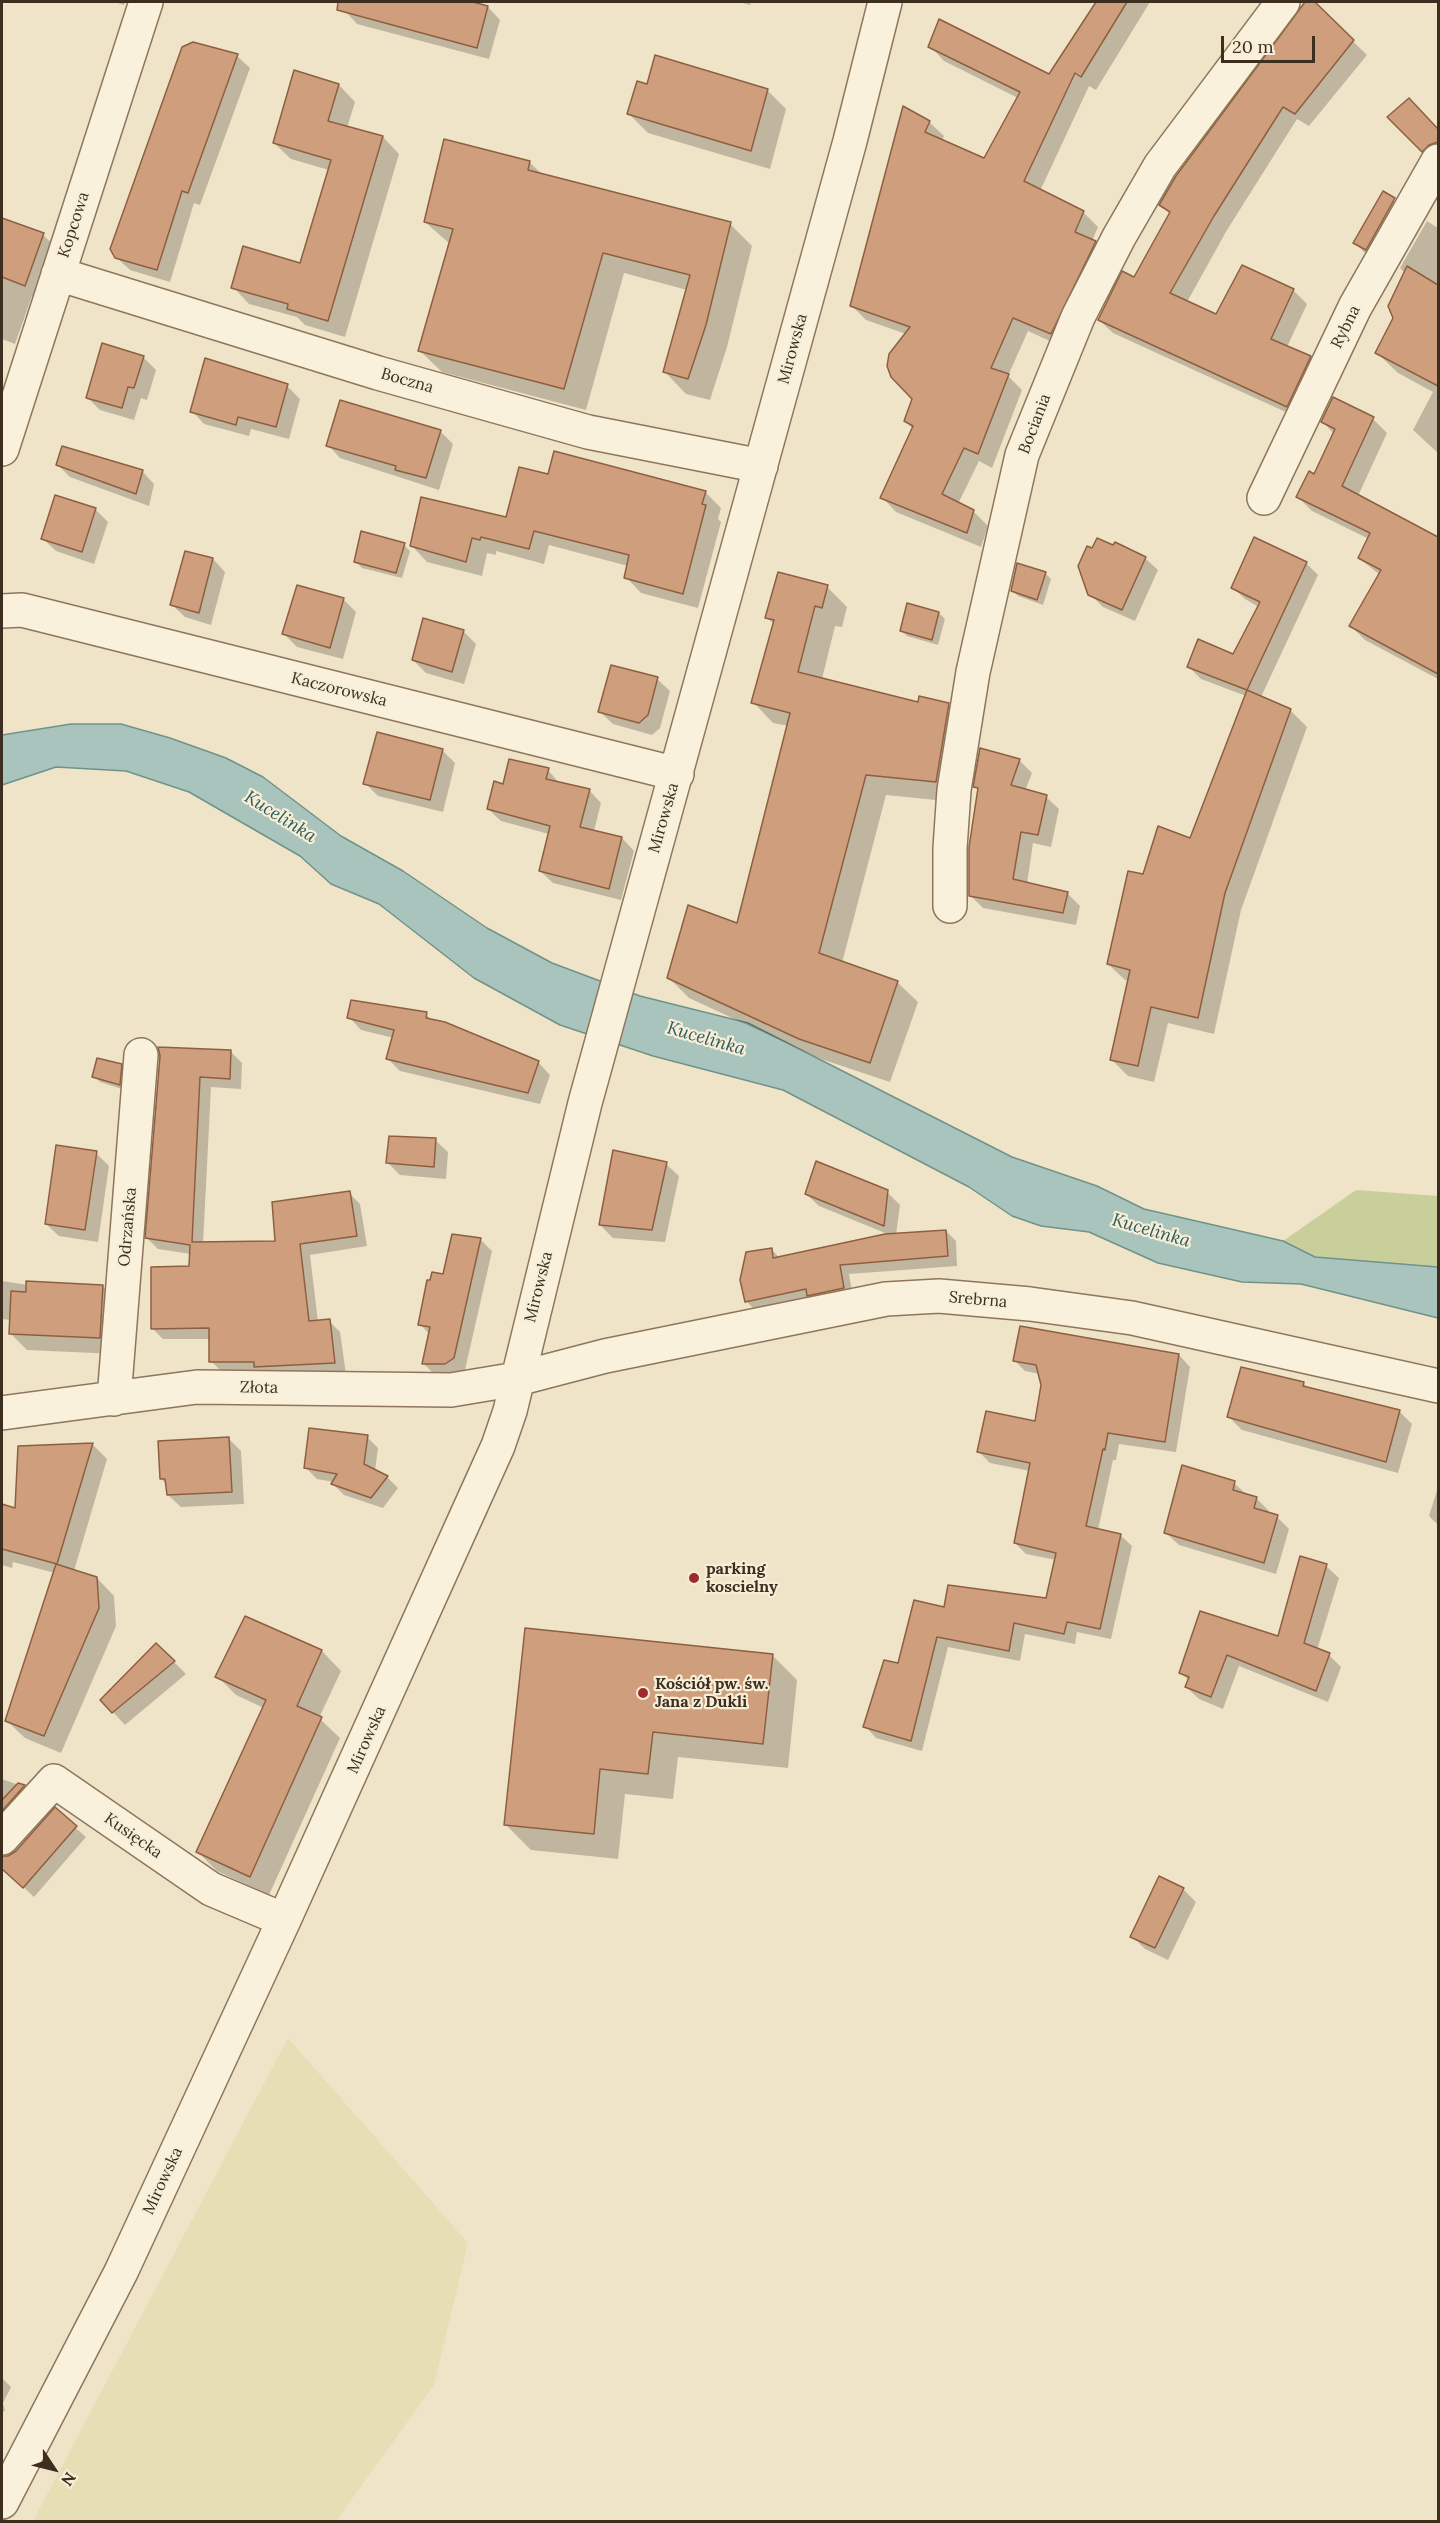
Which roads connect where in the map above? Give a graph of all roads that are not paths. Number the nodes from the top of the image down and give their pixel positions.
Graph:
1 (146, 2) edge
2 (885, 2) edge
3 (1283, 2) edge
4 (1438, 160) edge
5 (58, 274) junction
6 (2, 450) edge
7 (761, 466) junction
8 (1264, 498) dead end
9 (2, 610) edge
10 (677, 774) junction
11 (950, 906) dead end
12 (141, 1055) dead end
13 (517, 1378) junction
14 (1438, 1386) edge
15 (114, 1399) junction
16 (2, 1413) edge
17 (2, 1838) edge
18 (284, 1920) junction
19 (2, 2502) edge

1 - 5 street, Kopcowa
2 - 7 street, Mirowska
3 - 11 street, Bociania
4 - 8 street, Rybna
5 - 6 street, Kopcowa
5 - 7 street, Boczna
7 - 10 street, Mirowska
9 - 10 street, Kaczorowska
10 - 13 street, Mirowska
12 - 15 street, Odrzańska
13 - 14 street, Srebrna
13 - 15 street, Złota
13 - 18 street, Mirowska
15 - 16 street, Złota
17 - 18 street, Kusięcka
18 - 19 street, Mirowska

